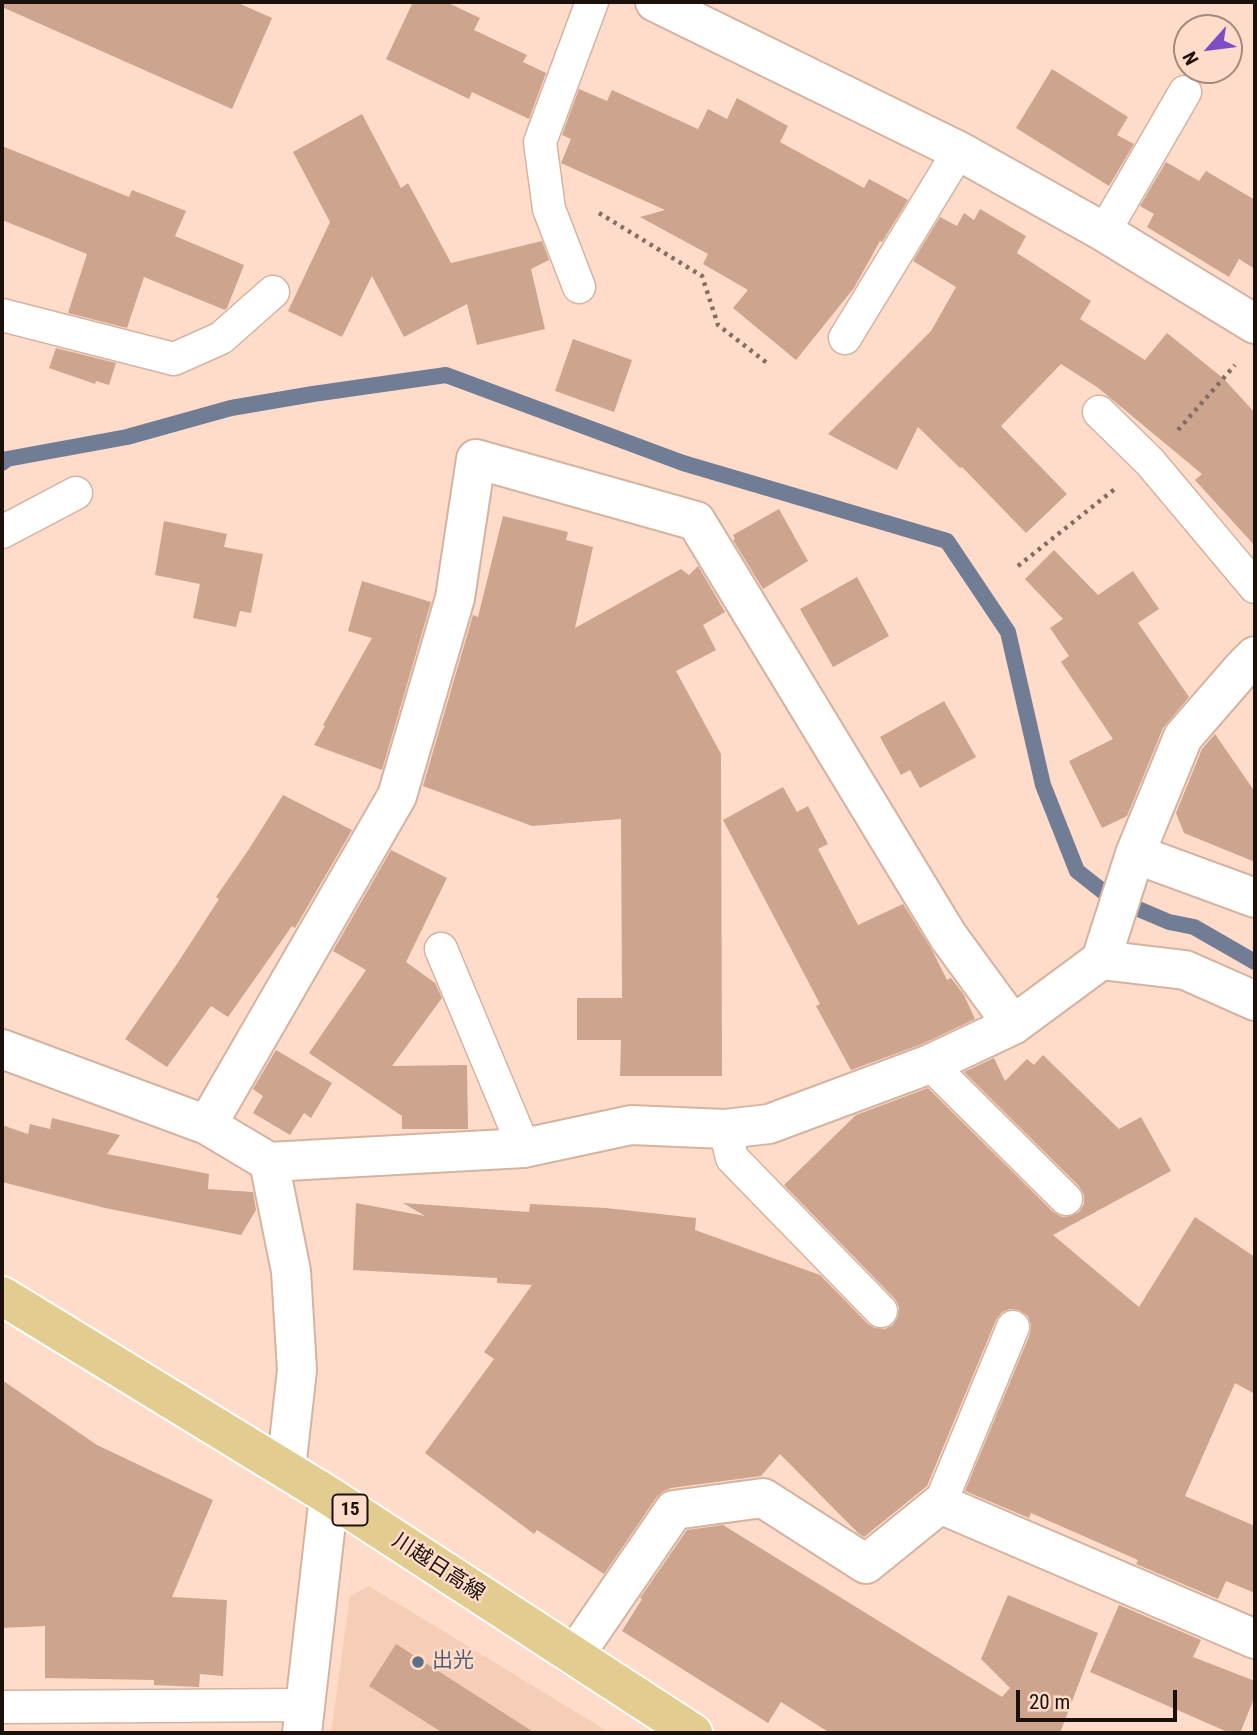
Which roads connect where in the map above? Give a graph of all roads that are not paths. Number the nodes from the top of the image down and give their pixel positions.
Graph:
1 (592, 2) edge
2 (655, 2) edge
3 (1185, 92) dead end
4 (959, 151) junction
5 (1104, 232) junction
6 (579, 287) dead end
7 (273, 292) dead end
8 (2, 314) edge
9 (1255, 324) edge
10 (845, 338) dead end
11 (1099, 412) dead end
12 (76, 493) dead end
13 (2, 531) edge
14 (1255, 587) edge
15 (1251, 665) edge
16 (1130, 867) junction
17 (1255, 898) edge
18 (441, 948) dead end
19 (1104, 949) junction
20 (1255, 1001) edge
21 (1013, 1025) junction
22 (2, 1049) edge
23 (930, 1064) junction
24 (207, 1125) junction
25 (726, 1129) junction
26 (524, 1147) junction
27 (269, 1162) junction
28 (1066, 1199) dead end
29 (2, 1296) edge
30 (881, 1311) dead end
31 (1013, 1327) dead end
32 (286, 1469) junction
33 (328, 1496) junction
34 (940, 1504) junction
35 (1255, 1639) edge
36 (574, 1656) junction
37 (4, 1707) dead end
38 (304, 1719) edge
39 (693, 1733) edge

1 - 6 lane
2 - 4 street
3 - 5 lane
4 - 5 street
4 - 10 lane
5 - 9 street
7 - 8 lane
11 - 14 lane
12 - 13 lane
15 - 16 street
16 - 17 street
16 - 19 street
18 - 26 lane
19 - 20 street
19 - 21 street
21 - 23 street
21 - 24 street
22 - 24 street
23 - 25 street
23 - 28 lane
24 - 27 street
25 - 26 street
25 - 30 lane
26 - 27 street
27 - 32 street
29 - 32 main road, 川越日高線 / 15
31 - 34 lane
32 - 33 main road, 川越日高線 / 15
33 - 36 main road, 川越日高線 / 15
33 - 38 street
34 - 35 street
34 - 36 street
36 - 39 main road, 川越日高線 / 15
37 - 38 lane

